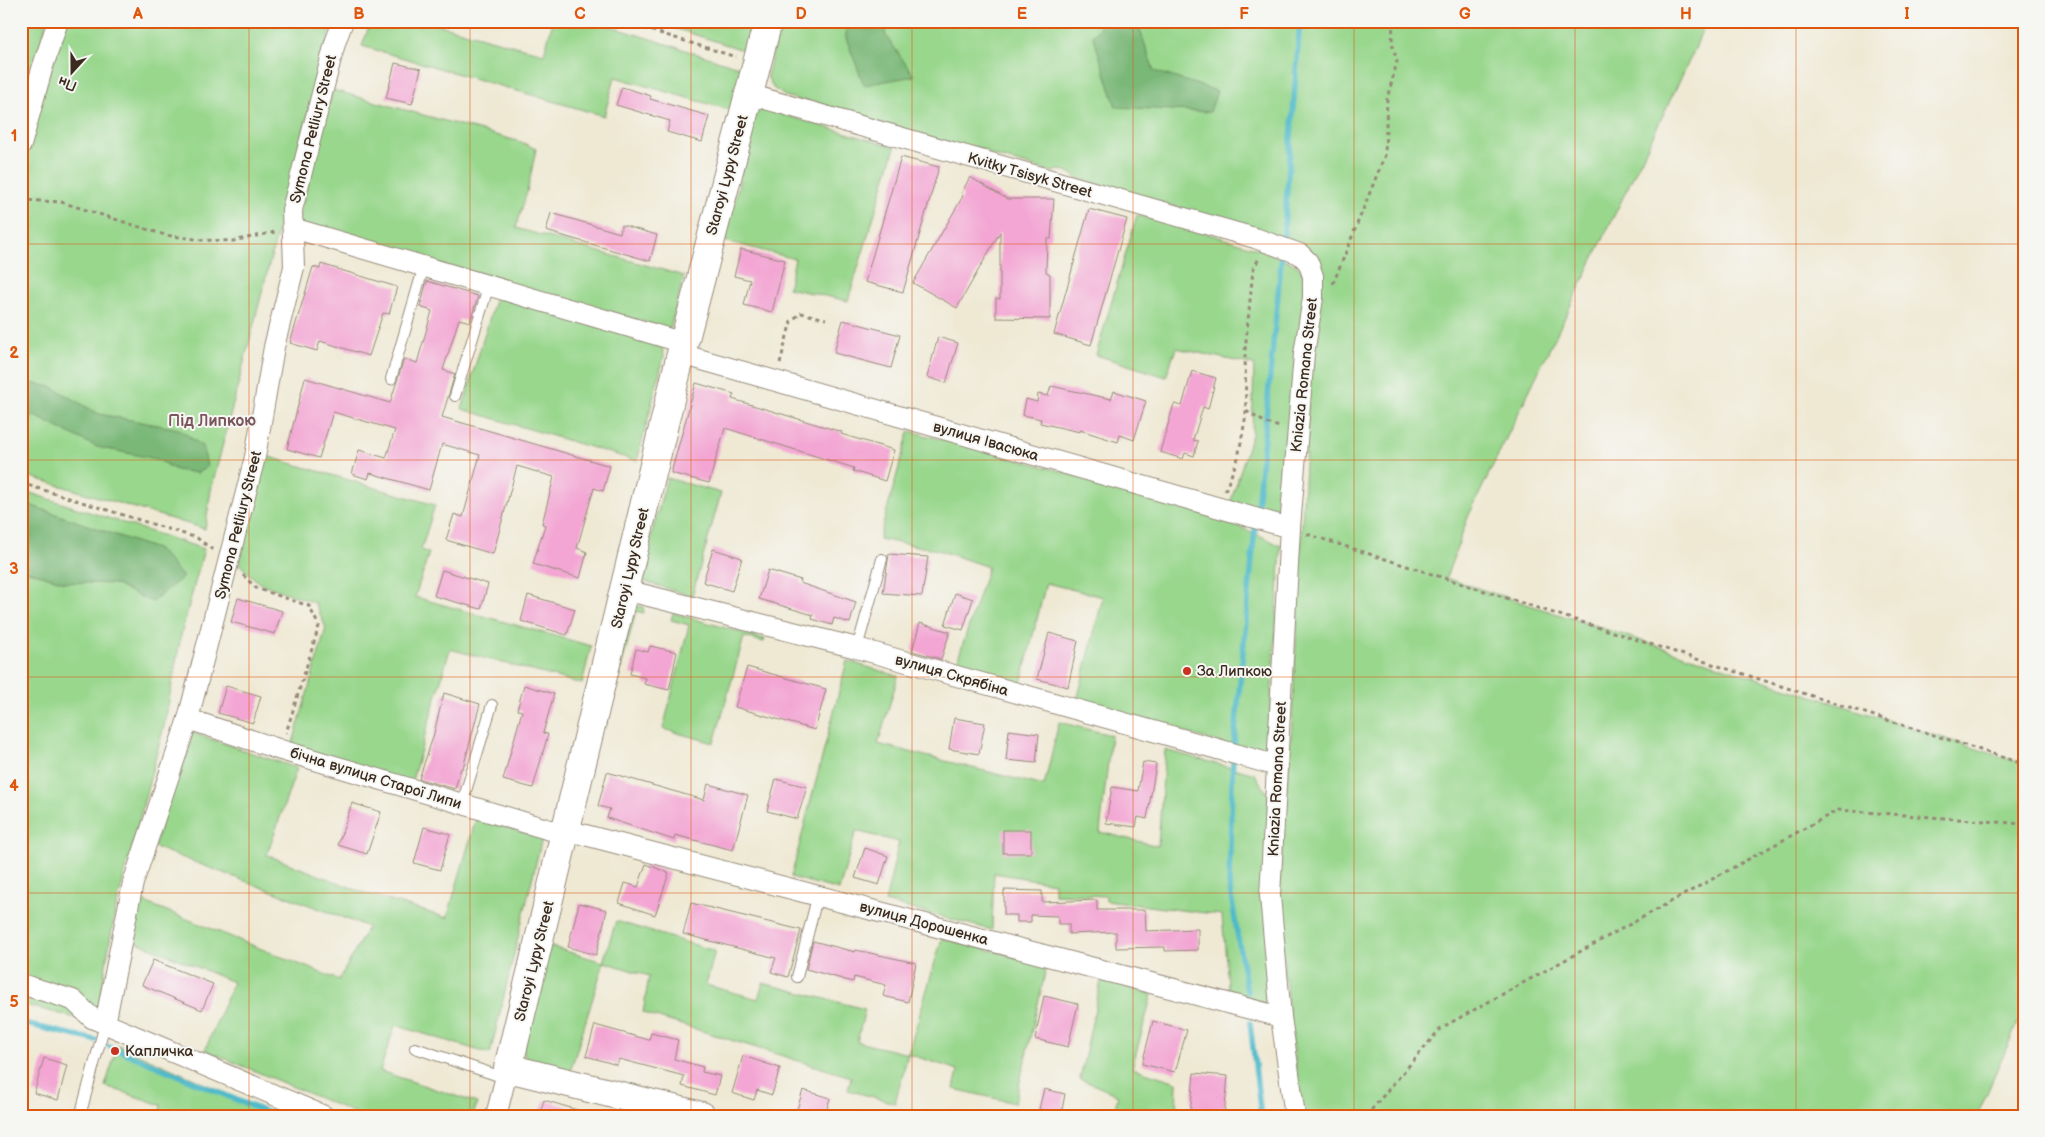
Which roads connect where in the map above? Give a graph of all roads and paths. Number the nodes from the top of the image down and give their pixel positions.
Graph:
1 (58, 21) edge
2 (344, 21) edge
3 (622, 21) edge
4 (768, 21) edge
5 (1393, 21) edge
6 (756, 63) junction
7 (748, 94) junction
8 (21, 145) edge
9 (21, 200) edge
10 (292, 228) junction
11 (1270, 243) junction
12 (1308, 262) joint
13 (424, 266) junction
14 (489, 285) junction
15 (1330, 291) dead end
16 (826, 319) dead end
17 (682, 348) junction
18 (391, 379) dead end
19 (776, 380) junction
20 (455, 396) dead end
21 (1246, 411) junction
22 (1298, 428) junction
23 (1219, 508) junction
24 (1290, 528) junction
25 (882, 559) dead end
26 (625, 590) junction
27 (857, 648) junction
28 (492, 706) dead end
29 (188, 719) junction
30 (2024, 764) edge
31 (1278, 766) junction
32 (462, 804) junction
33 (2024, 824) edge
34 (566, 830) junction
35 (818, 894) junction
36 (797, 977) dead end
37 (21, 984) edge
38 (1281, 1017) junction
39 (105, 1024) junction
40 (415, 1048) dead end
41 (506, 1073) junction
42 (80, 1116) edge
43 (324, 1116) edge
44 (496, 1116) edge
45 (702, 1116) edge
46 (1296, 1116) edge
47 (1366, 1116) edge

1 - 8 street
2 - 10 street, Symona Petliury Street
3 - 6 path
4 - 6 street, Staroyi Lypy Street
5 - 15 path
6 - 7 street, Staroyi Lypy Street
7 - 11 street, Kvitky Tsisyk Street
7 - 17 street, Staroyi Lypy Street
9 - 10 path
10 - 13 street, вулиця Івасюка
10 - 29 street, Symona Petliury Street
11 - 12 street, Kvitky Tsisyk Street
11 - 21 path
12 - 22 street, Kniazia Romana Street
13 - 14 street, вулиця Івасюка
13 - 18 lane
14 - 17 street, вулиця Івасюка
14 - 20 lane
16 - 19 path
17 - 19 street, вулиця Івасюка
17 - 26 street, Staroyi Lypy Street
19 - 23 street, вулиця Івасюка
21 - 22 path
21 - 23 path
22 - 24 street, Kniazia Romana Street
23 - 24 street, вулиця Івасюка
24 - 30 path
24 - 31 street, Kniazia Romana Street
25 - 27 lane
26 - 27 street, вулиця Скрябіна
26 - 34 street, Staroyi Lypy Street
27 - 31 street, вулиця Скрябіна
28 - 32 lane
29 - 32 street, бічна вулиця Старої Липи
29 - 39 street, Symona Petliury Street
31 - 38 street, Kniazia Romana Street
32 - 34 street, бічна вулиця Старої Липи
33 - 47 path
34 - 35 street, вулиця Дорошенка
34 - 41 street, Staroyi Lypy Street
35 - 36 lane
35 - 38 street, вулиця Дорошенка
37 - 39 street
38 - 46 street, Kniazia Romana Street
39 - 42 lane
39 - 43 street
40 - 41 lane
41 - 44 street, Staroyi Lypy Street
41 - 45 street

